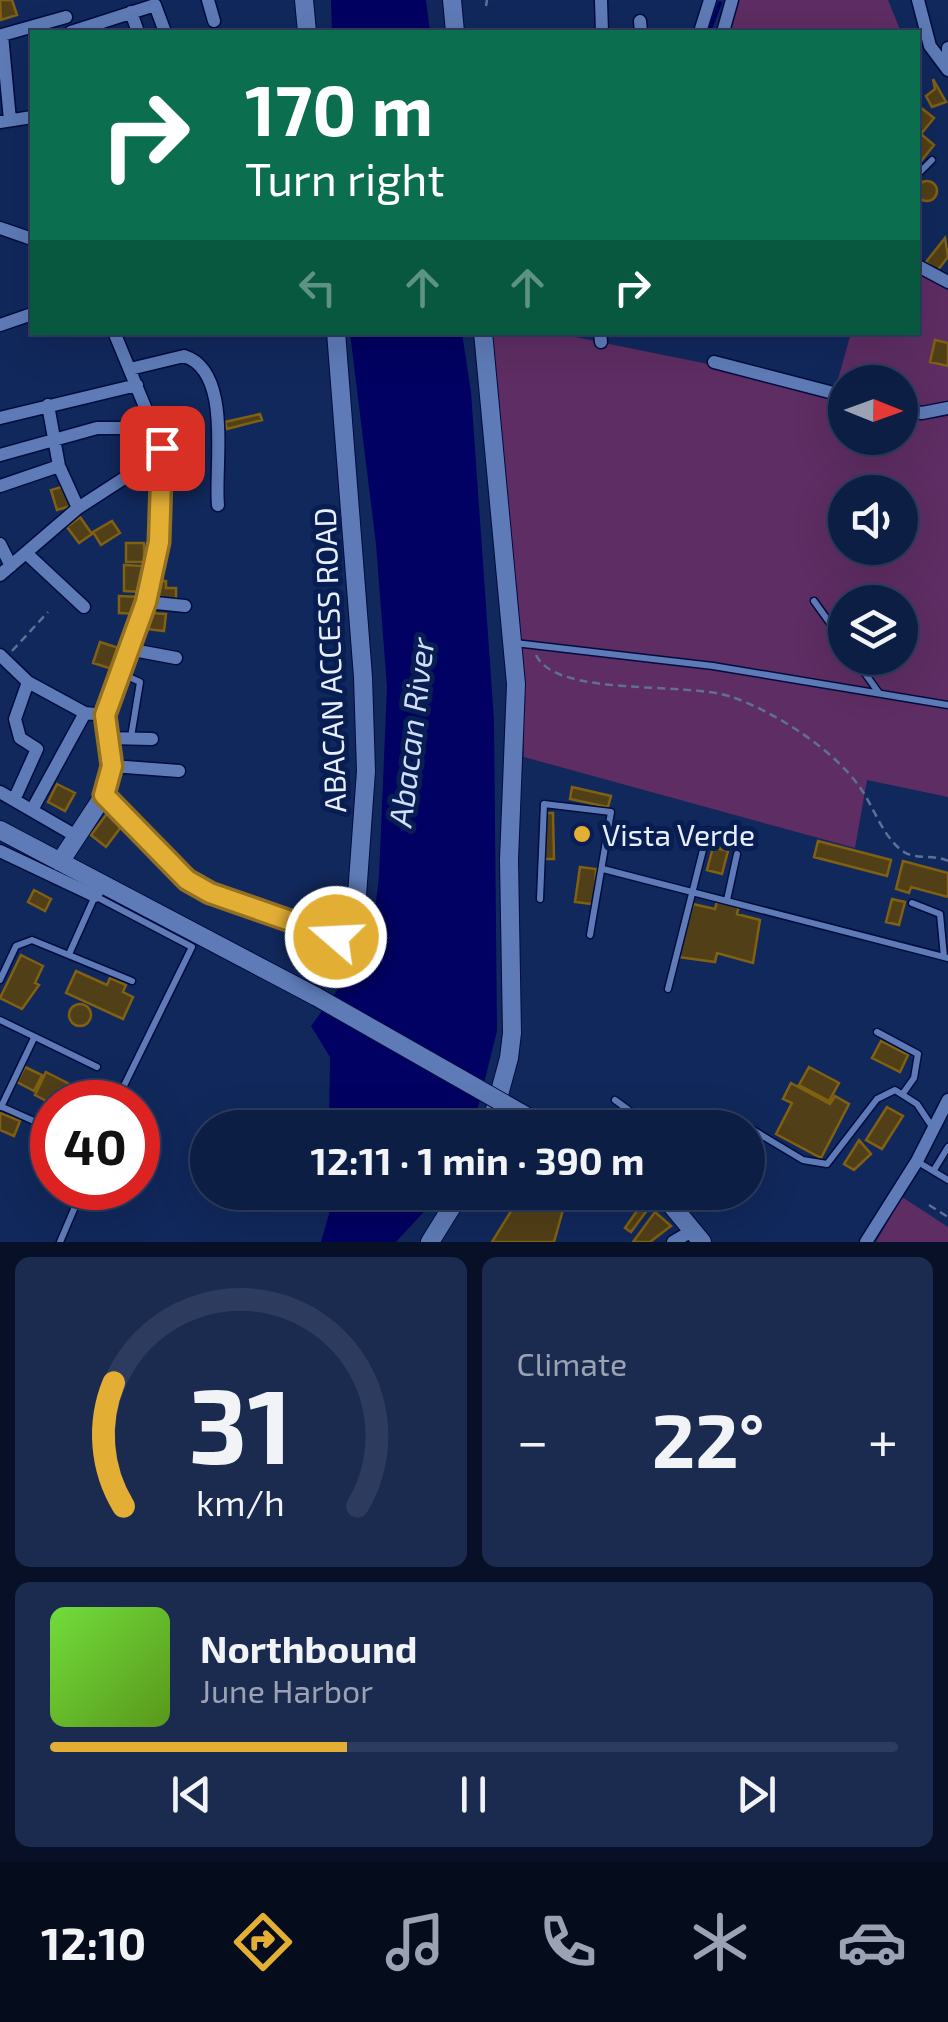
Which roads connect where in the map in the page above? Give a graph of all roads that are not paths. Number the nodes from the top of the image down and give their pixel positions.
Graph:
1 (60, 0) edge
2 (208, 0) edge
3 (304, 0) edge
4 (452, 0) edge
5 (601, 0) edge
6 (710, 0) edge
7 (730, 0) edge
8 (918, 0) edge
9 (131, 12) junction
10 (66, 17) junction
11 (214, 21) dead end
12 (70, 30) edge
13 (77, 30) edge
14 (137, 30) edge
15 (164, 30) edge
16 (307, 30) edge
17 (456, 30) edge
18 (602, 30) edge
19 (701, 30) edge
20 (723, 30) edge
21 (1, 32) edge
22 (948, 48) edge
23 (948, 60) edge
24 (948, 70) edge
25 (30, 117) edge
26 (5, 121) edge
27 (932, 160) dead end
28 (920, 172) edge
29 (0, 228) edge
30 (30, 238) edge
31 (920, 267) edge
32 (948, 282) edge
33 (30, 315) edge
34 (0, 326) edge
35 (115, 335) edge
36 (336, 335) edge
37 (484, 335) edge
38 (714, 362) dead end
39 (130, 369) junction
40 (137, 385) junction
41 (828, 392) edge
42 (48, 405) junction
43 (948, 408) edge
44 (918, 412) edge
45 (0, 418) edge
46 (124, 428) dead end
47 (56, 438) junction
48 (163, 453) junction
49 (0, 455) edge
50 (60, 466) junction
51 (0, 486) edge
52 (218, 505) dead end
53 (78, 508) junction
54 (0, 544) edge
55 (26, 553) junction
56 (5, 571) edge
57 (814, 601) dead end
58 (146, 602) junction
59 (184, 606) dead end
60 (84, 608) dead end
61 (828, 620) edge
62 (514, 643) junction
63 (128, 649) junction
64 (2, 657) edge
65 (176, 658) dead end
66 (120, 673) junction
67 (866, 675) edge
68 (28, 682) junction
69 (880, 694) junction
70 (948, 705) edge
71 (85, 713) junction
72 (105, 715) junction
73 (131, 737) junction
74 (106, 738) junction
75 (152, 739) dead end
76 (37, 749) junction
77 (59, 760) junction
78 (112, 766) junction
79 (179, 771) dead end
80 (0, 792) edge
81 (104, 795) junction
82 (14, 800) junction
83 (32, 810) junction
84 (0, 830) edge
85 (708, 830) dead end
86 (76, 836) junction
87 (0, 850) edge
88 (737, 854) dead end
89 (60, 862) junction
90 (603, 869) junction
91 (98, 890) junction
92 (692, 891) junction
93 (540, 899) dead end
94 (727, 900) junction
95 (912, 903) dead end
96 (590, 934) dead end
97 (70, 952) junction
98 (946, 958) edge
99 (0, 980) edge
100 (132, 981) dead end
101 (668, 989) dead end
102 (0, 1020) edge
103 (877, 1032) dead end
104 (34, 1038) junction
105 (96, 1067) dead end
106 (127, 1080) edge
107 (904, 1092) junction
108 (615, 1100) dead end
109 (948, 1100) edge
110 (1, 1106) edge
111 (495, 1110) edge
112 (515, 1110) edge
113 (629, 1110) edge
114 (30, 1120) edge
115 (934, 1129) junction
116 (765, 1137) edge
117 (948, 1147) edge
118 (917, 1161) junction
119 (934, 1170) junction
120 (948, 1180) edge
121 (74, 1210) edge
122 (450, 1210) edge
123 (668, 1210) edge
124 (687, 1238) edge
125 (60, 1242) edge
126 (430, 1242) edge
127 (866, 1242) edge

1 - 10 street
2 - 11 street
3 - 16 street
4 - 17 street
5 - 18 street
6 - 19 street
7 - 20 street
8 - 24 street
9 - 13 street
9 - 14 street
9 - 15 street
10 - 12 street
10 - 21 street
21 - 26 street
22 - 23 street
25 - 26 street
27 - 28 lane
29 - 30 street
31 - 32 street
33 - 34 street
35 - 39 street
36 - 81 street, ABACAN ACCESS ROAD
37 - 62 street
38 - 41 street
39 - 40 street
39 - 52 street
40 - 42 street
40 - 48 street
42 - 45 street
42 - 47 street
43 - 44 street
46 - 47 street
47 - 49 street
47 - 50 street
48 - 53 street
48 - 58 street
50 - 51 street
50 - 53 street
53 - 55 street
54 - 56 street
55 - 56 street
55 - 60 street
57 - 61 lane
58 - 59 street
58 - 63 street
62 - 69 lane
62 - 111 street
63 - 65 street
63 - 66 street
64 - 68 street
66 - 72 street
66 - 73 lane
67 - 69 lane
68 - 71 street
68 - 76 street
69 - 70 lane
71 - 72 street
71 - 77 street
72 - 74 street
73 - 74 street
73 - 75 street
74 - 78 street
76 - 77 street
76 - 82 street
77 - 83 street
78 - 79 street
78 - 81 street
80 - 82 street
81 - 86 street
82 - 83 street
83 - 86 street
84 - 89 street
85 - 92 lane
86 - 89 street
87 - 91 street
88 - 94 lane
89 - 91 street
90 - 92 lane
90 - 93 lane
90 - 96 lane
91 - 97 lane
91 - 106 lane
91 - 112 street, bridge
92 - 94 lane
92 - 101 lane
94 - 98 lane
95 - 98 lane
97 - 99 lane
97 - 100 lane
102 - 104 lane
103 - 107 lane
104 - 105 lane
104 - 110 lane
107 - 115 lane
107 - 116 lane
108 - 113 lane
109 - 115 street
110 - 114 lane
115 - 118 street
117 - 119 lane
118 - 119 lane
118 - 127 street
119 - 120 lane
121 - 125 lane
122 - 126 street
123 - 124 street

